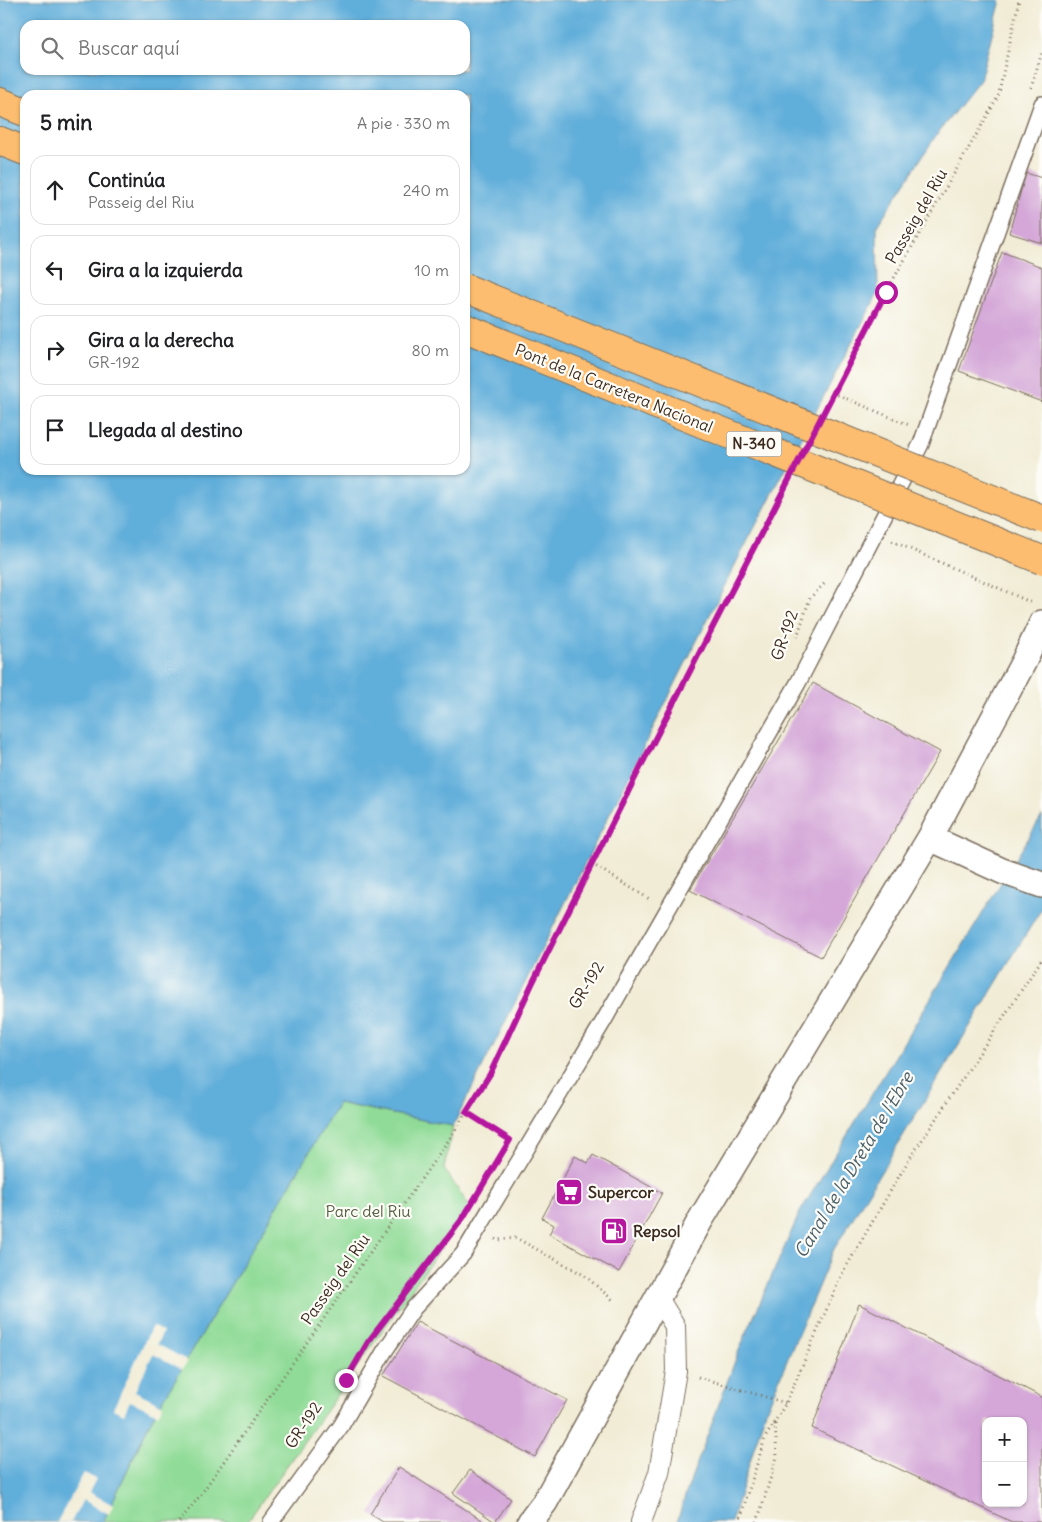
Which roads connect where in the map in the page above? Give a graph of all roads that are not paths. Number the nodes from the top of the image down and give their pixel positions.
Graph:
1 (0, 102) edge
2 (1042, 104) edge
3 (20, 110) edge
4 (0, 141) edge
5 (20, 149) edge
6 (470, 290) edge
7 (470, 330) edge
8 (1042, 519) edge
9 (1042, 560) edge
10 (1038, 613) edge
11 (930, 838) junction
12 (1042, 885) edge
13 (658, 1298) junction
14 (271, 1522) edge
15 (530, 1522) edge
16 (641, 1522) edge

1 - 3 highway
2 - 14 street
4 - 5 highway
6 - 8 highway, N-340, bridge
7 - 9 highway, Pont de la Carretera Nacional / N-340, bridge
10 - 11 street
11 - 12 street
11 - 13 street
13 - 15 street
13 - 16 street

